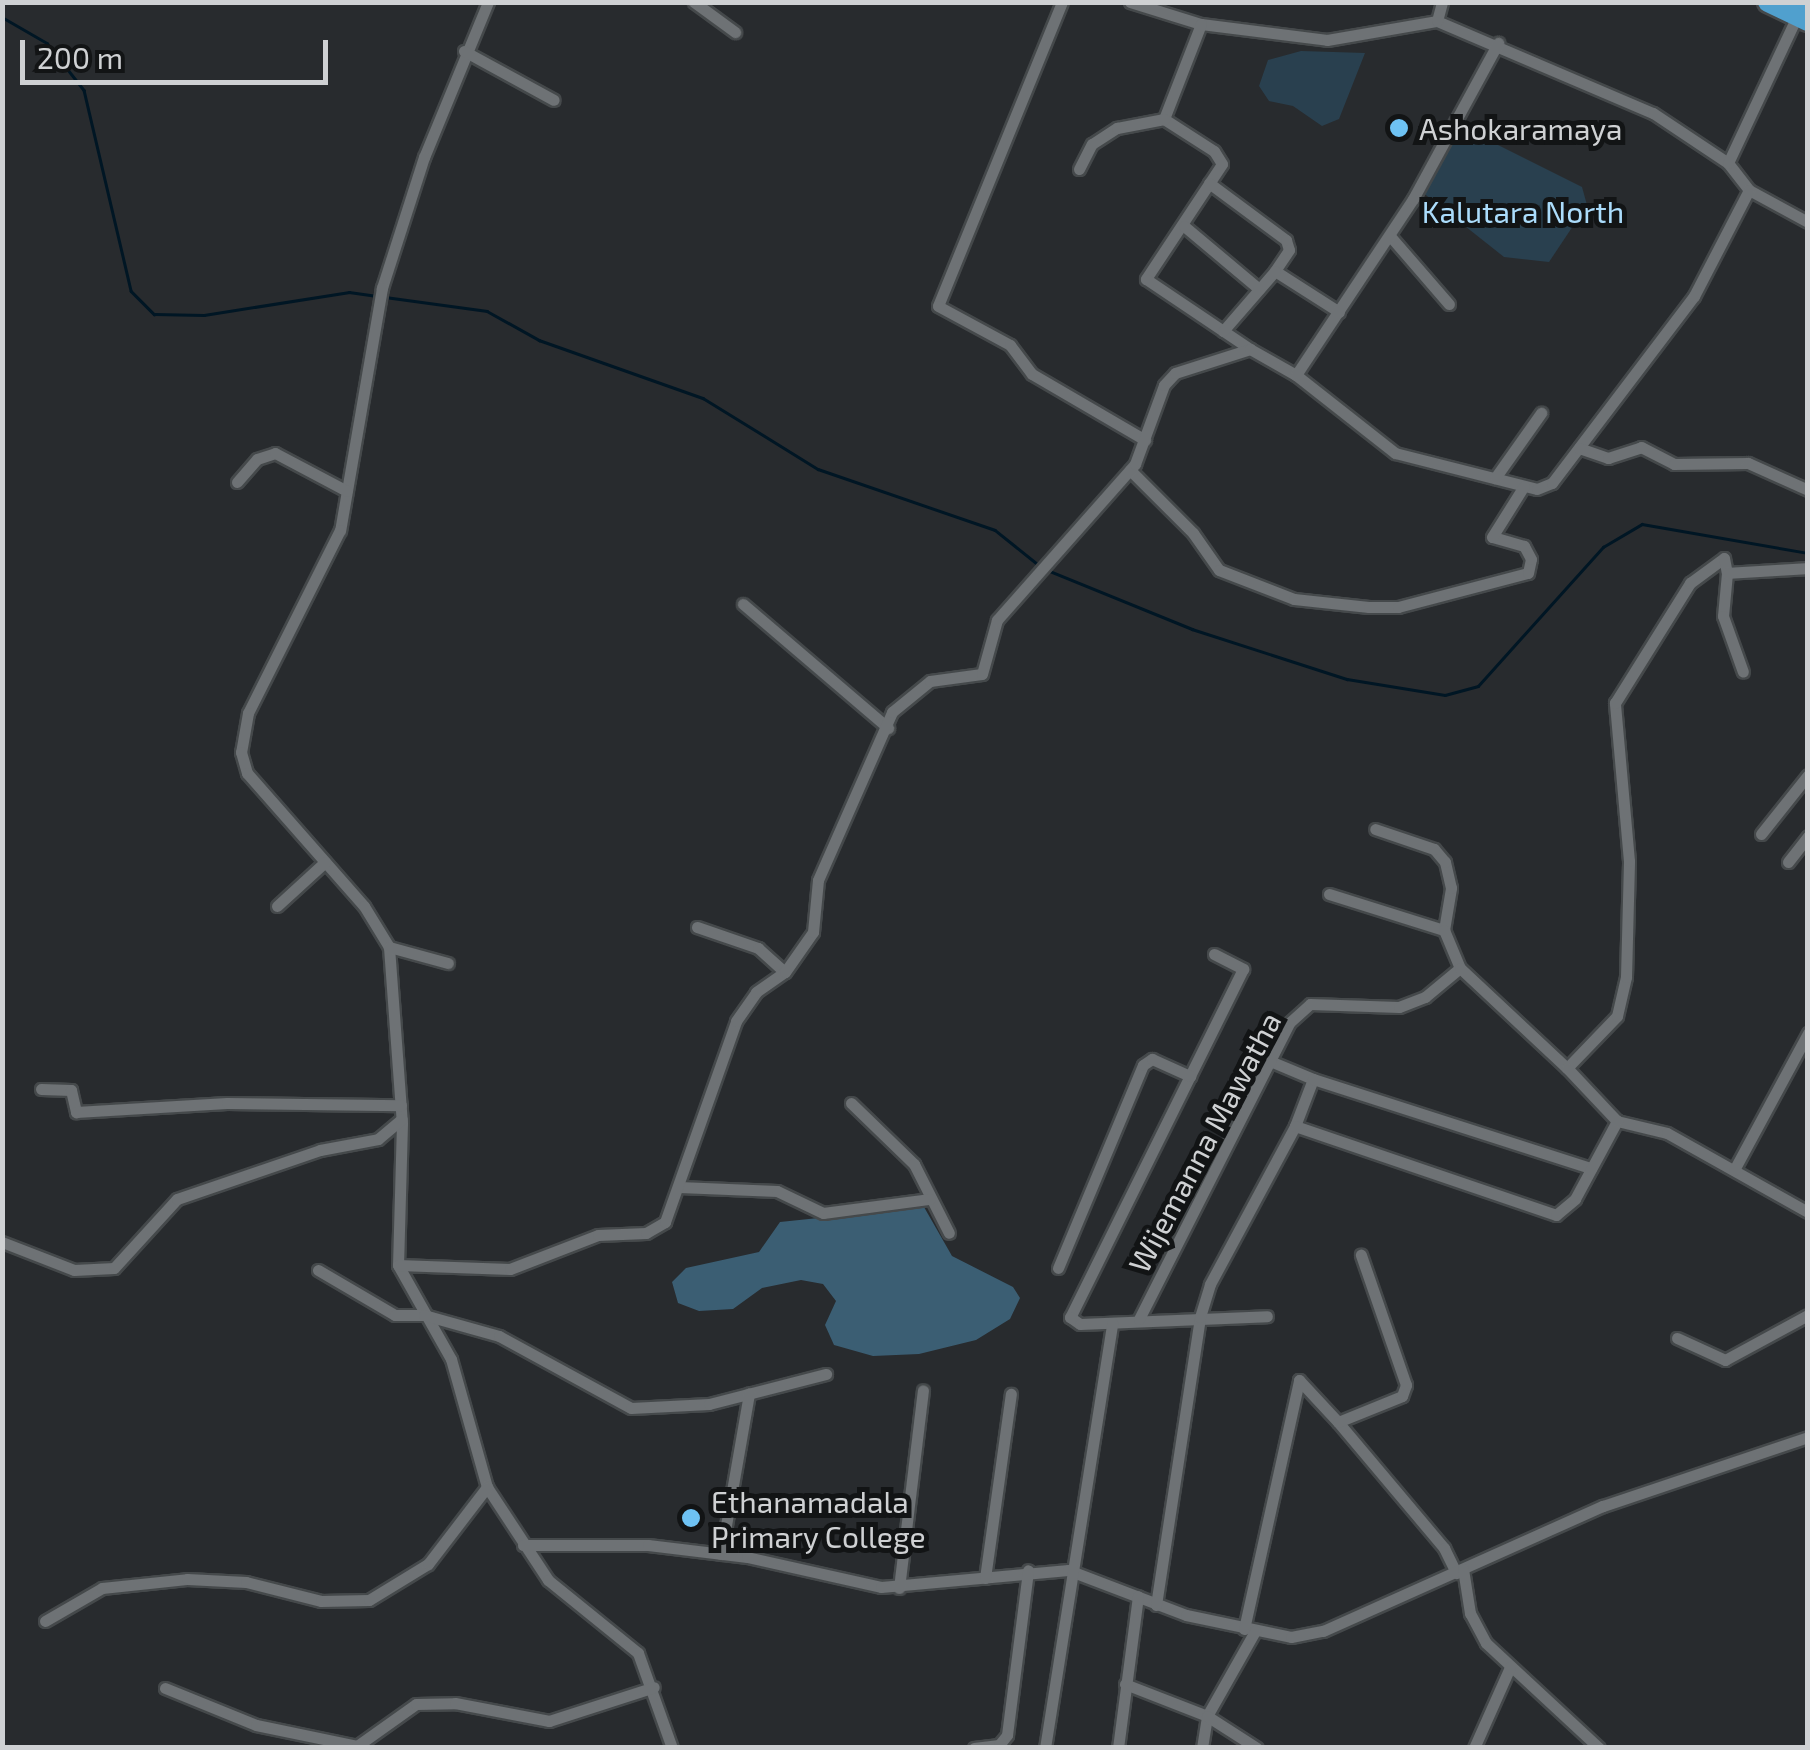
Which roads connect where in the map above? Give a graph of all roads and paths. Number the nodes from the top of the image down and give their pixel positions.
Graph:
1 (488, 2) edge
2 (694, 2) edge
3 (1062, 2) edge
4 (1130, 2) edge
5 (1442, 2) edge
6 (1768, 2) edge
7 (1805, 9) edge
8 (1437, 22) junction
9 (1201, 24) junction
10 (735, 32) dead end
11 (1498, 42) junction
12 (464, 51) junction
13 (554, 100) dead end
14 (1164, 119) junction
15 (1728, 163) junction
16 (1079, 169) dead end
17 (1210, 183) junction
18 (1749, 190) junction
19 (1808, 222) edge
20 (1184, 226) junction
21 (1390, 236) junction
22 (1275, 271) junction
23 (1260, 289) junction
24 (1449, 304) dead end
25 (1339, 312) junction
26 (1223, 331) junction
27 (1250, 349) junction
28 (1296, 375) junction
29 (1541, 413) dead end
30 (1145, 440) junction
31 (1579, 448) junction
32 (1130, 470) junction
33 (1495, 478) junction
34 (237, 482) dead end
35 (1524, 486) junction
36 (1806, 487) edge
37 (347, 491) junction
38 (1808, 568) edge
39 (1727, 573) junction
40 (743, 604) dead end
41 (1743, 672) dead end
42 (888, 728) junction
43 (1808, 775) edge
44 (1375, 829) dead end
45 (1761, 834) dead end
46 (1808, 836) edge
47 (1803, 852) edge
48 (325, 862) junction
49 (1788, 862) dead end
50 (1329, 894) dead end
51 (277, 906) dead end
52 (697, 927) dead end
53 (1444, 930) junction
54 (388, 948) junction
55 (1214, 954) dead end
56 (448, 963) dead end
57 (1460, 968) junction
58 (786, 972) junction
59 (1808, 1033) edge
60 (1270, 1061) junction
61 (1567, 1068) junction
62 (1190, 1076) junction
63 (1313, 1079) junction
64 (41, 1089) dead end
65 (851, 1103) dead end
66 (402, 1112) junction
67 (1617, 1121) junction
68 (1295, 1126) junction
69 (1591, 1168) junction
70 (1734, 1170) junction
71 (679, 1187) junction
72 (930, 1198) junction
73 (1808, 1212) edge
74 (950, 1233) dead end
75 (2, 1242) edge
76 (1361, 1255) dead end
77 (398, 1266) junction
78 (1058, 1268) dead end
79 (318, 1270) dead end
80 (1808, 1315) edge
81 (424, 1316) junction
82 (1267, 1316) dead end
83 (1200, 1317) junction
84 (1139, 1319) junction
85 (1112, 1323) junction
86 (1678, 1338) dead end
87 (826, 1374) dead end
88 (922, 1390) dead end
89 (749, 1394) junction
90 (1011, 1394) dead end
91 (1338, 1422) junction
92 (1808, 1437) edge
93 (486, 1487) junction
94 (524, 1545) junction
95 (721, 1554) junction
96 (1028, 1570) junction
97 (1068, 1570) junction
98 (1460, 1571) junction
99 (985, 1578) junction
100 (898, 1588) junction
101 (1138, 1596) junction
102 (1156, 1605) junction
103 (45, 1620) dead end
104 (1249, 1630) junction
105 (1510, 1666) junction
106 (1125, 1684) junction
107 (654, 1687) junction
108 (165, 1688) dead end
109 (1206, 1716) junction
110 (672, 1748) edge
111 (974, 1748) edge
112 (1045, 1748) edge
113 (1118, 1748) edge
114 (1202, 1748) edge
115 (1258, 1748) edge
116 (1474, 1748) edge
117 (1599, 1748) edge

1 - 12 street
2 - 10 street
3 - 30 street
4 - 9 street
5 - 8 street
6 - 7 highway
7 - 15 street
8 - 9 street
8 - 11 street
9 - 14 street
11 - 15 street
11 - 21 street
12 - 13 street
12 - 37 street
14 - 16 street
14 - 17 street
15 - 18 street
17 - 20 street
17 - 22 street
18 - 19 street
18 - 31 street
20 - 23 street
20 - 26 street
21 - 24 street
21 - 25 street
22 - 23 street
22 - 25 street
23 - 26 street
25 - 28 street
26 - 27 street
27 - 28 street
27 - 30 street
28 - 33 street
29 - 33 street
30 - 32 street
31 - 35 street
31 - 36 street
32 - 35 street
32 - 42 street
33 - 35 street
34 - 37 street
37 - 48 street
38 - 39 street
39 - 41 street
39 - 61 street
40 - 42 street
42 - 58 street
43 - 45 street
44 - 53 street
46 - 47 street
47 - 49 street
48 - 51 street
48 - 54 street
50 - 53 street
52 - 58 street
53 - 57 street
54 - 56 street
54 - 66 street
55 - 62 street
57 - 60 street, Wijemanna Mawatha
57 - 61 street
58 - 71 street
59 - 70 street
60 - 63 street
60 - 84 street, Wijemanna Mawatha
61 - 67 street
62 - 78 street
62 - 85 street
63 - 68 street
63 - 69 street
64 - 66 street
65 - 72 street
66 - 75 street
66 - 77 street
67 - 69 street
67 - 70 street
68 - 69 street
68 - 83 street
70 - 73 street
71 - 72 street
71 - 77 street
72 - 74 street
76 - 91 street
77 - 81 street
79 - 81 street
80 - 86 street
81 - 89 street
81 - 93 street
82 - 83 street
83 - 84 street
83 - 102 street
84 - 85 street
85 - 97 street
87 - 89 street
88 - 100 street
89 - 95 street
90 - 99 street
91 - 98 street
91 - 104 street
92 - 98 street
93 - 94 street
93 - 103 street
94 - 95 street
94 - 107 street
95 - 100 street
96 - 97 street
96 - 99 street
96 - 111 street
97 - 101 street
97 - 112 street
98 - 104 street
98 - 105 street
99 - 100 street
101 - 102 street
101 - 106 street
102 - 104 street
104 - 109 street
105 - 116 street
105 - 117 street
106 - 109 street
106 - 113 street
107 - 108 street
107 - 110 street
109 - 114 street
109 - 115 street

